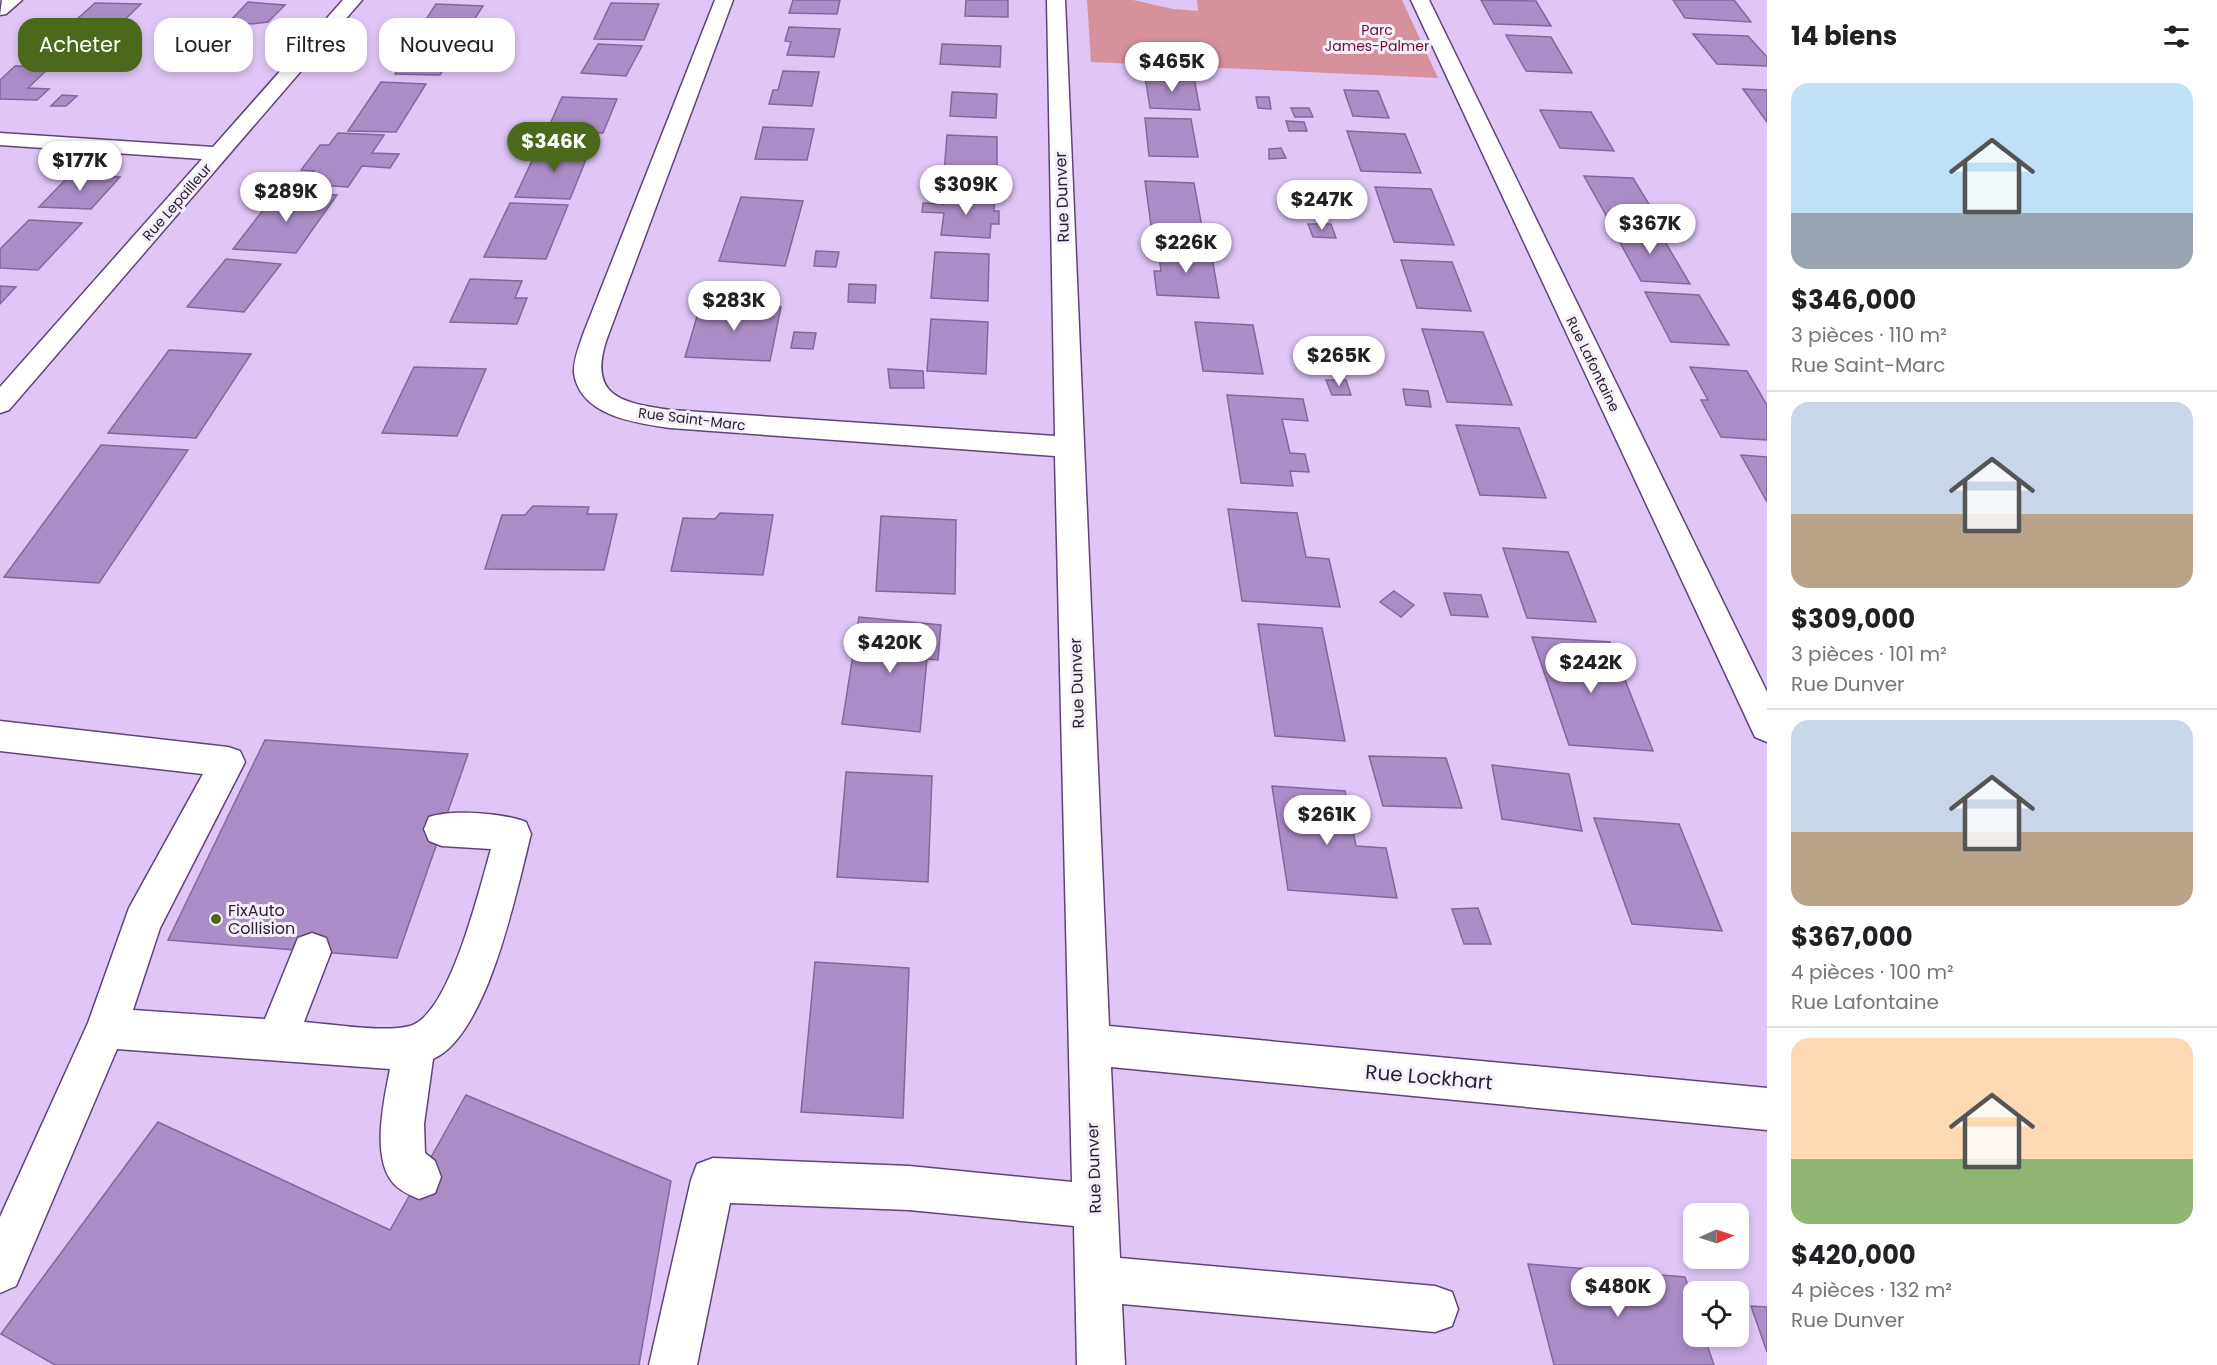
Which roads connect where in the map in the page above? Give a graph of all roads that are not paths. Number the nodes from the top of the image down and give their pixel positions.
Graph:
1 (13, 0) edge
2 (353, 0) edge
3 (724, 0) edge
4 (1056, 0) edge
5 (1420, 0) edge
6 (0, 10) edge
7 (0, 139) edge
8 (219, 154) junction
9 (0, 404) edge
10 (1069, 447) junction
11 (1767, 727) edge
12 (0, 736) edge
13 (442, 829) dead end
14 (312, 952) dead end
15 (106, 1028) junction
16 (276, 1041) junction
17 (1091, 1045) junction
18 (414, 1046) junction
19 (1767, 1109) edge
20 (419, 1177) dead end
21 (1095, 1206) junction
22 (0, 1270) edge
23 (1099, 1279) junction
24 (1435, 1309) dead end
25 (673, 1365) edge
26 (1101, 1365) edge

1 - 6 street
2 - 8 street, Rue Lepailleur
3 - 10 street, Rue Saint-Marc
4 - 10 street, Rue Dunver
5 - 11 street, Rue Lafontaine
7 - 8 street
8 - 9 street, Rue Lepailleur
10 - 17 street, Rue Dunver
12 - 15 street
13 - 18 street
14 - 16 street
15 - 16 street
15 - 22 street
16 - 18 street
17 - 19 street, Rue Lockhart
17 - 21 street, Rue Dunver
18 - 20 street
21 - 23 street, Rue Dunver
21 - 25 street
23 - 24 street
23 - 26 street, Rue Dunver

